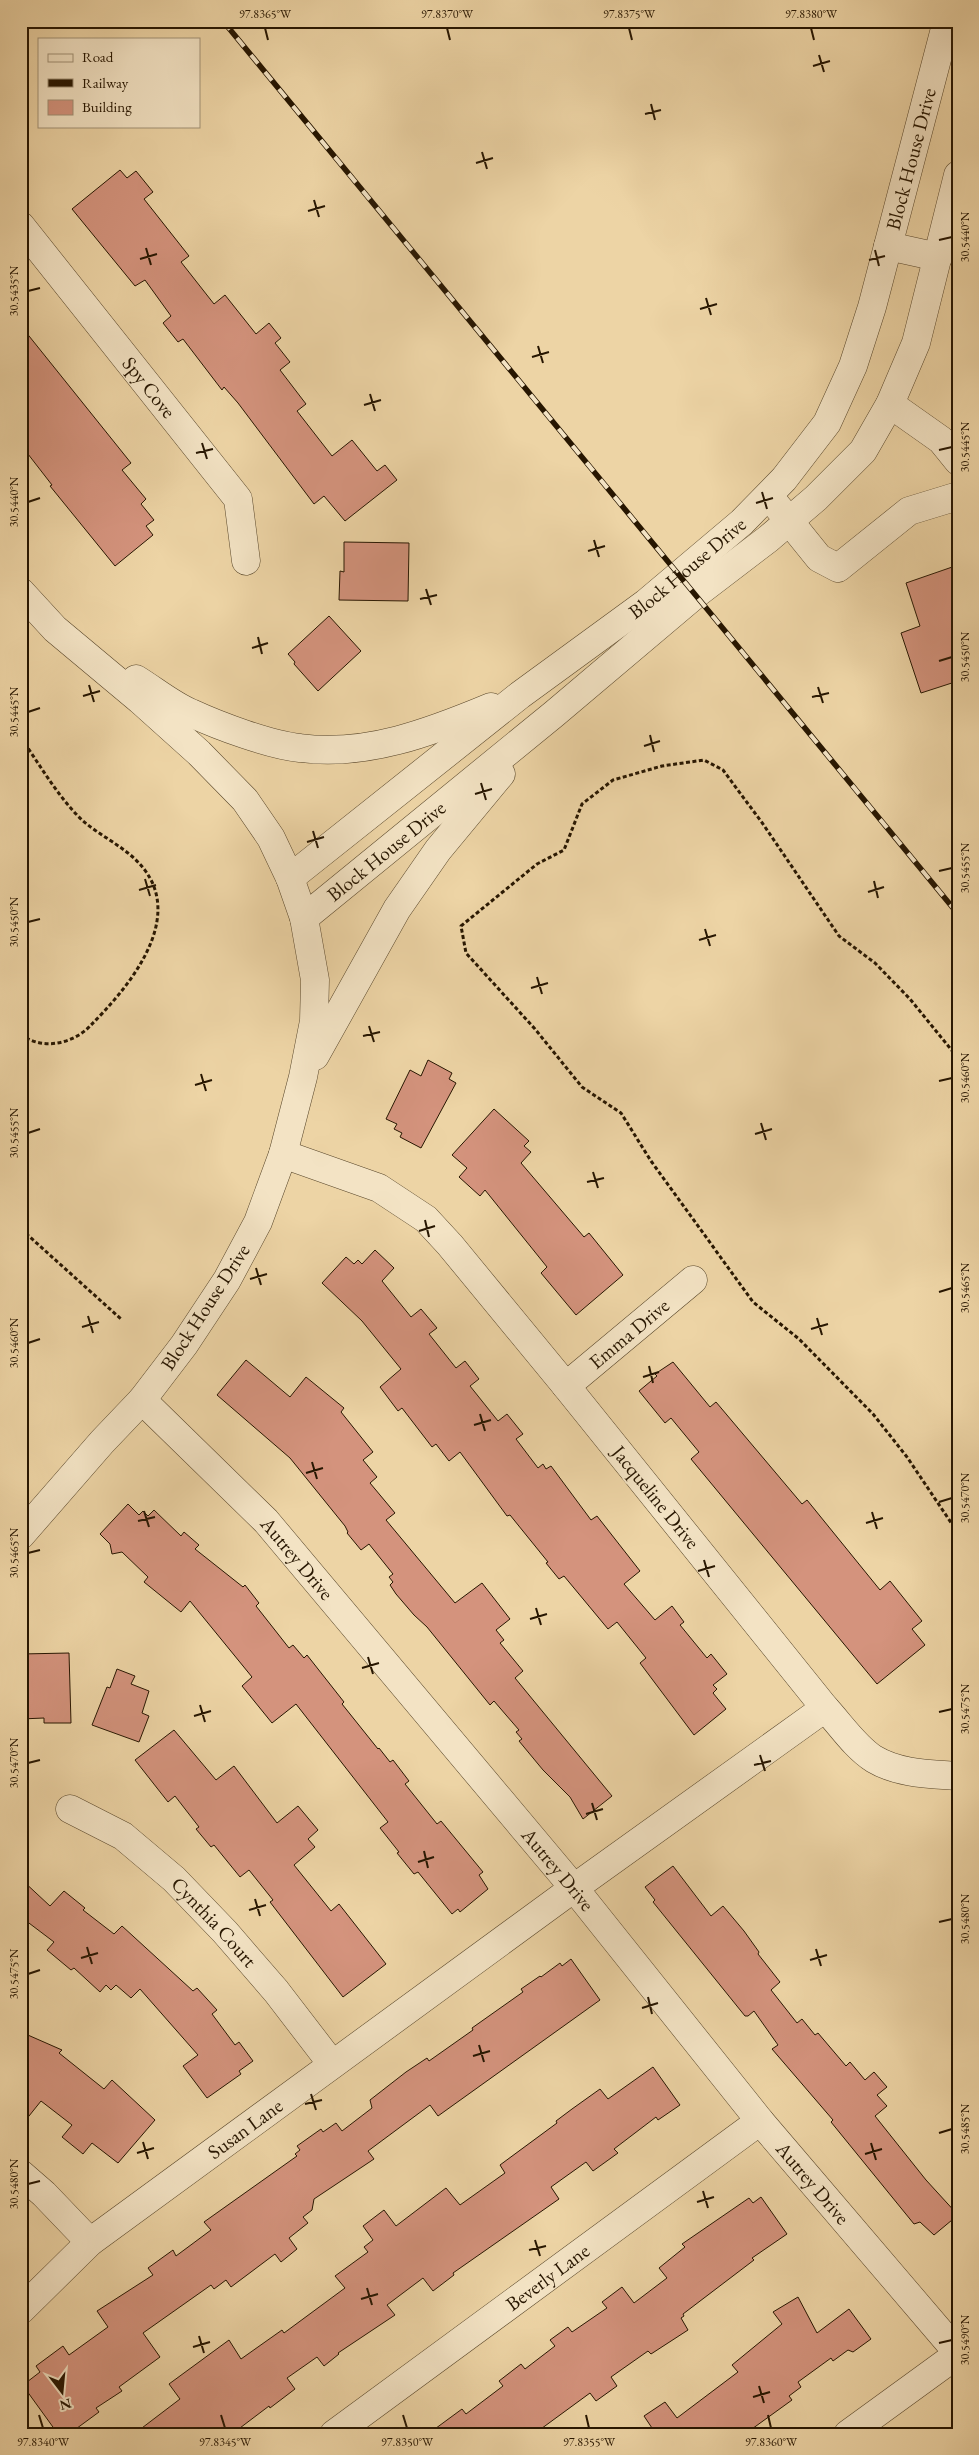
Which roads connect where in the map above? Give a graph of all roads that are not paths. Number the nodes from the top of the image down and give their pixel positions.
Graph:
1 (949, 32) edge
2 (958, 175) edge
3 (21, 226) edge
4 (888, 246) junction
5 (938, 257) junction
6 (890, 404) junction
7 (958, 461) edge
8 (768, 495) junction
9 (958, 496) edge
10 (790, 521) junction
11 (246, 562) dead end
12 (21, 592) edge
13 (55, 629) junction
14 (520, 695) junction
15 (554, 714) junction
16 (290, 878) junction
17 (304, 918) junction
18 (303, 1077) junction
19 (282, 1154) junction
20 (693, 1280) dead end
21 (566, 1386) junction
22 (142, 1400) junction
23 (21, 1535) edge
24 (825, 1708) junction
25 (958, 1776) edge
26 (70, 1809) dead end
27 (574, 1888) junction
28 (332, 2064) junction
29 (760, 2121) junction
30 (21, 2174) edge
31 (90, 2242) junction
32 (21, 2310) edge
33 (958, 2353) edge
34 (334, 2434) edge
35 (848, 2434) edge

1 - 4 street, Block House Drive
2 - 5 street, Block House Drive
3 - 11 street, Spy Cove
4 - 5 street
4 - 8 street, Block House Drive
5 - 6 street, Block House Drive
6 - 7 street
6 - 10 street, Block House Drive
8 - 10 street
8 - 14 street, Block House Drive
9 - 10 street
10 - 15 street, Block House Drive
12 - 13 street, Block House Drive
13 - 14 street
13 - 16 street, Block House Drive
14 - 16 street, Block House Drive
15 - 17 street, Block House Drive
15 - 18 street
16 - 17 street, Block House Drive
17 - 18 street, Block House Drive
18 - 19 street, Block House Drive
19 - 21 street, Jacqueline Drive
19 - 22 street, Block House Drive
20 - 21 street, Emma Drive
21 - 24 street, Jacqueline Drive
22 - 23 street, Block House Drive
22 - 27 street, Autrey Drive
24 - 25 street, Jacqueline Drive
24 - 27 street
26 - 28 street, Cynthia Court
27 - 28 street, Susan Lane
27 - 29 street, Autrey Drive
28 - 31 street, Susan Lane
29 - 33 street, Autrey Drive
29 - 34 street, Beverly Lane
30 - 31 street
31 - 32 street, Susan Lane
33 - 35 street

